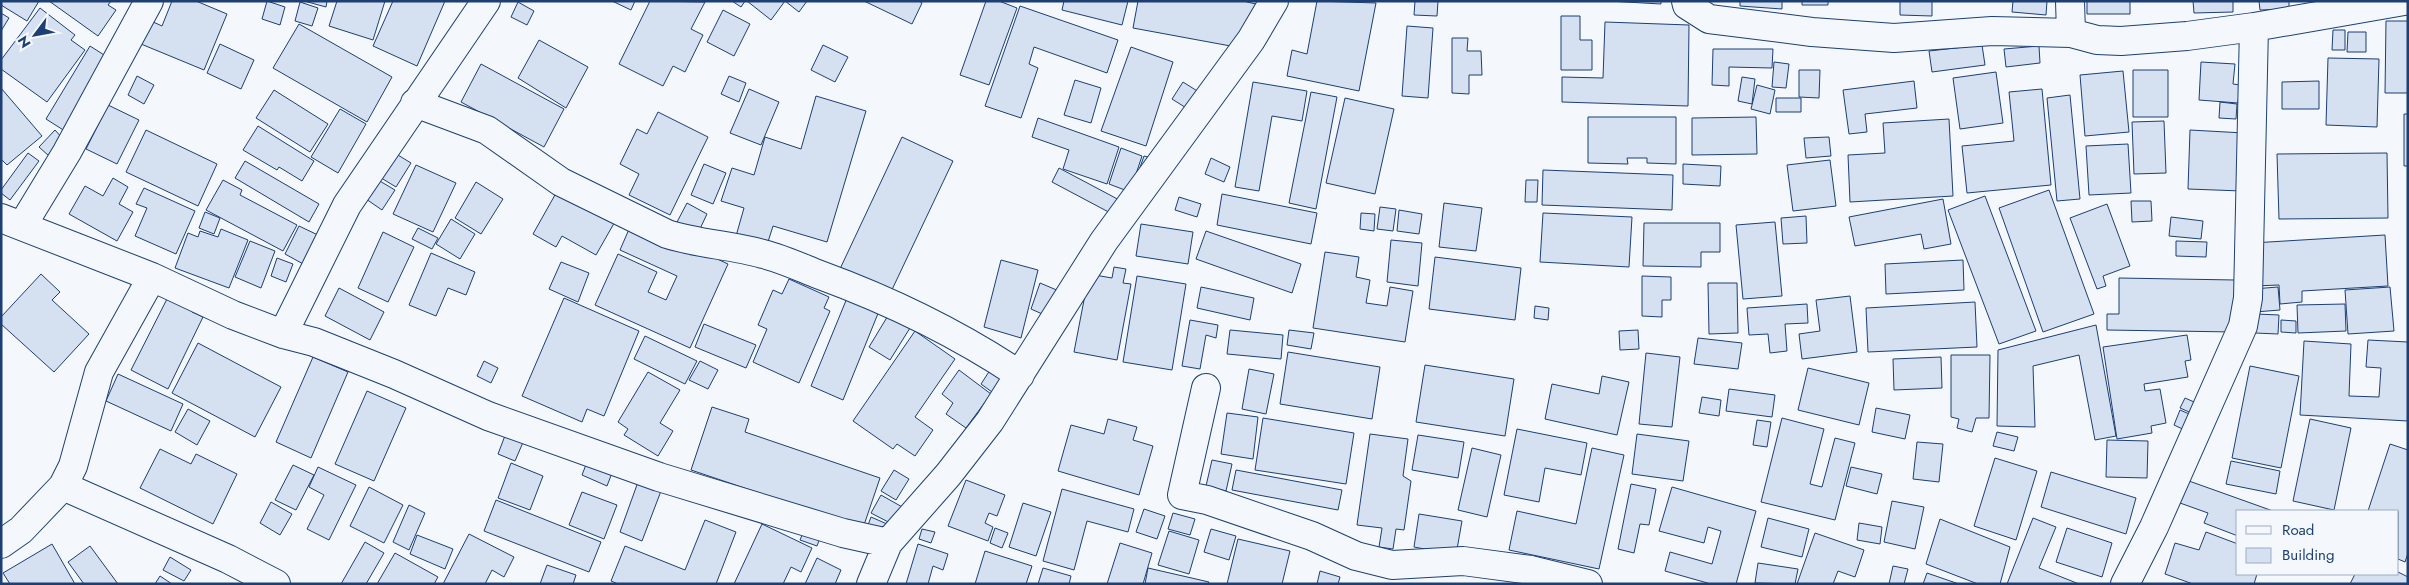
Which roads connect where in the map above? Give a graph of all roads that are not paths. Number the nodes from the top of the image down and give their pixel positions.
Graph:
1 (149, 1) edge
2 (486, 1) edge
3 (1274, 1) edge
4 (1686, 1) edge
5 (2070, 1) edge
6 (2404, 1) edge
7 (2254, 27) junction
8 (2071, 33) junction
9 (415, 103) junction
10 (12, 222) edge
11 (152, 277) junction
12 (283, 334) junction
13 (1020, 374) junction
14 (1206, 388) dead end
15 (63, 486) junction
16 (888, 543) junction
17 (1, 544) edge
18 (1390, 574) edge
19 (276, 584) edge
20 (871, 584) edge
21 (1588, 584) edge
22 (2125, 584) edge

1 - 10 street
2 - 9 street
3 - 13 street
4 - 8 street
5 - 8 street
6 - 7 street
7 - 8 street
7 - 22 street
9 - 12 street
9 - 13 street
10 - 11 street
11 - 12 street
11 - 15 street
12 - 16 street
13 - 16 street
14 - 18 street
15 - 17 street
15 - 19 street
16 - 20 street
18 - 21 street

